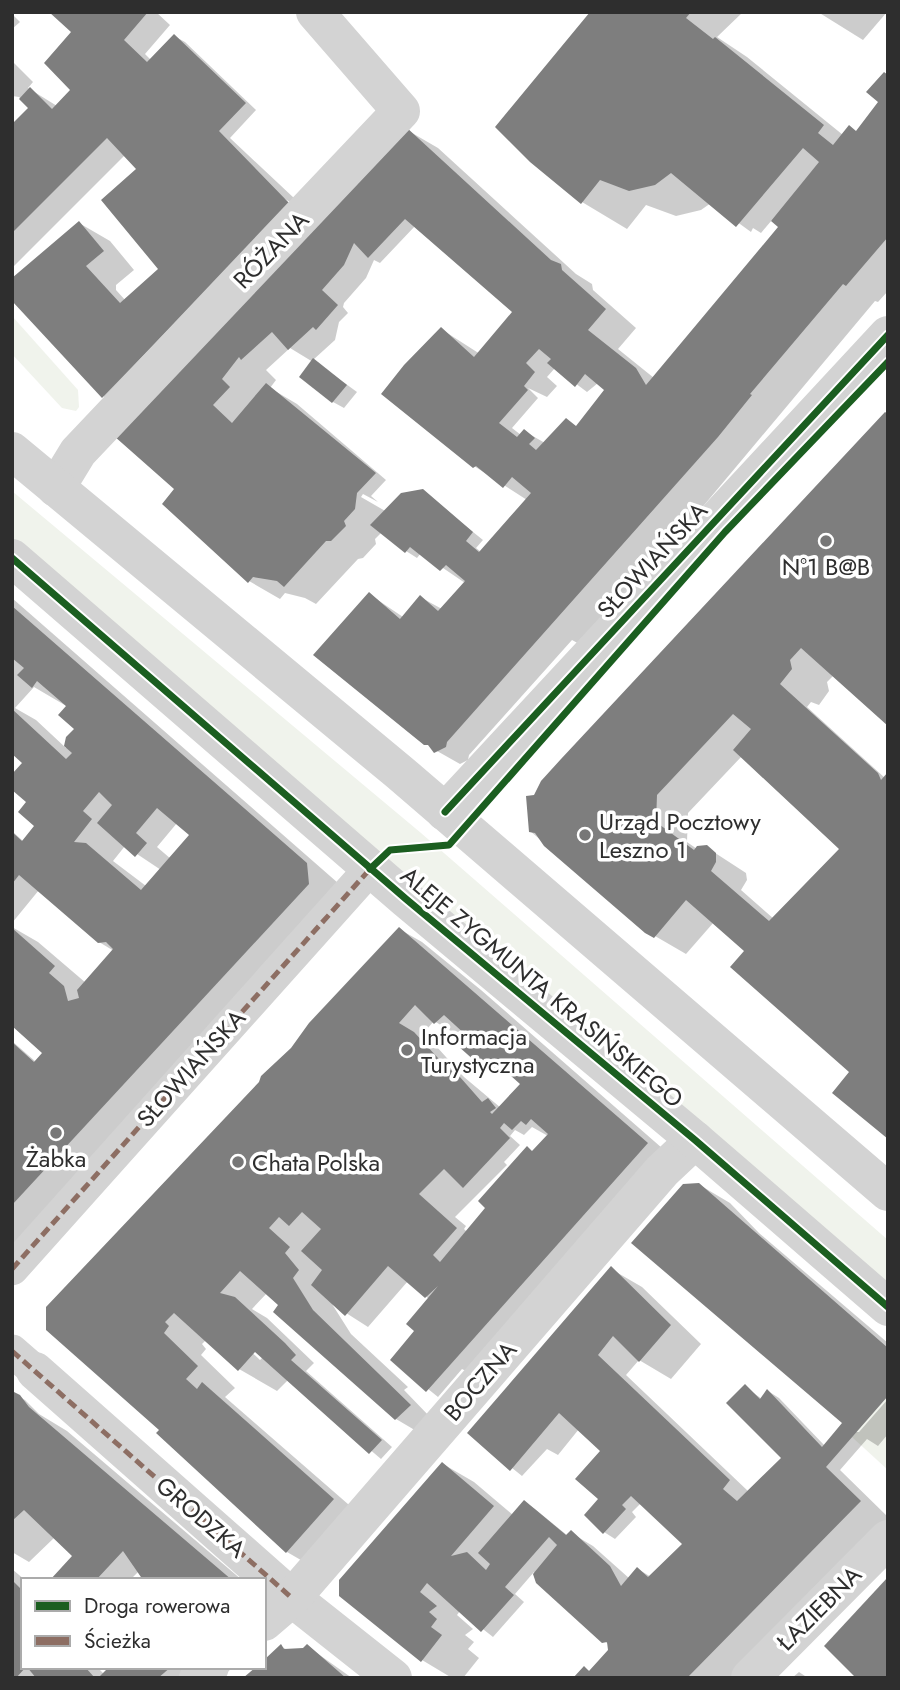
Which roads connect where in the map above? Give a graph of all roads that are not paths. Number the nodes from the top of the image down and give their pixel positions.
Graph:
1 (315, 12) edge
2 (888, 335) edge
3 (14, 456) edge
4 (56, 488) junction
5 (12, 558) edge
6 (445, 812) junction
7 (370, 869) junction
8 (695, 1140) junction
9 (888, 1192) edge
10 (12, 1269) edge
11 (888, 1307) edge
12 (24, 1361) edge
13 (888, 1539) edge
14 (245, 1578) edge
15 (278, 1610) edge
16 (393, 1678) edge
17 (750, 1678) edge

1 - 4 street, RÓŻANA
2 - 6 street, SŁOWIAŃSKA
3 - 4 street
4 - 6 street
5 - 7 street, ALEJE ZYGMUNTA KRASIŃSKIEGO
6 - 9 street
7 - 8 street, ALEJE ZYGMUNTA KRASIŃSKIEGO
7 - 10 street, SŁOWIAŃSKA
8 - 11 street, ALEJE ZYGMUNTA KRASIŃSKIEGO
8 - 15 street, BOCZNA
12 - 14 street, GRODZKA
13 - 17 street, ŁAZIEBNA
15 - 16 street, GRODZKA

